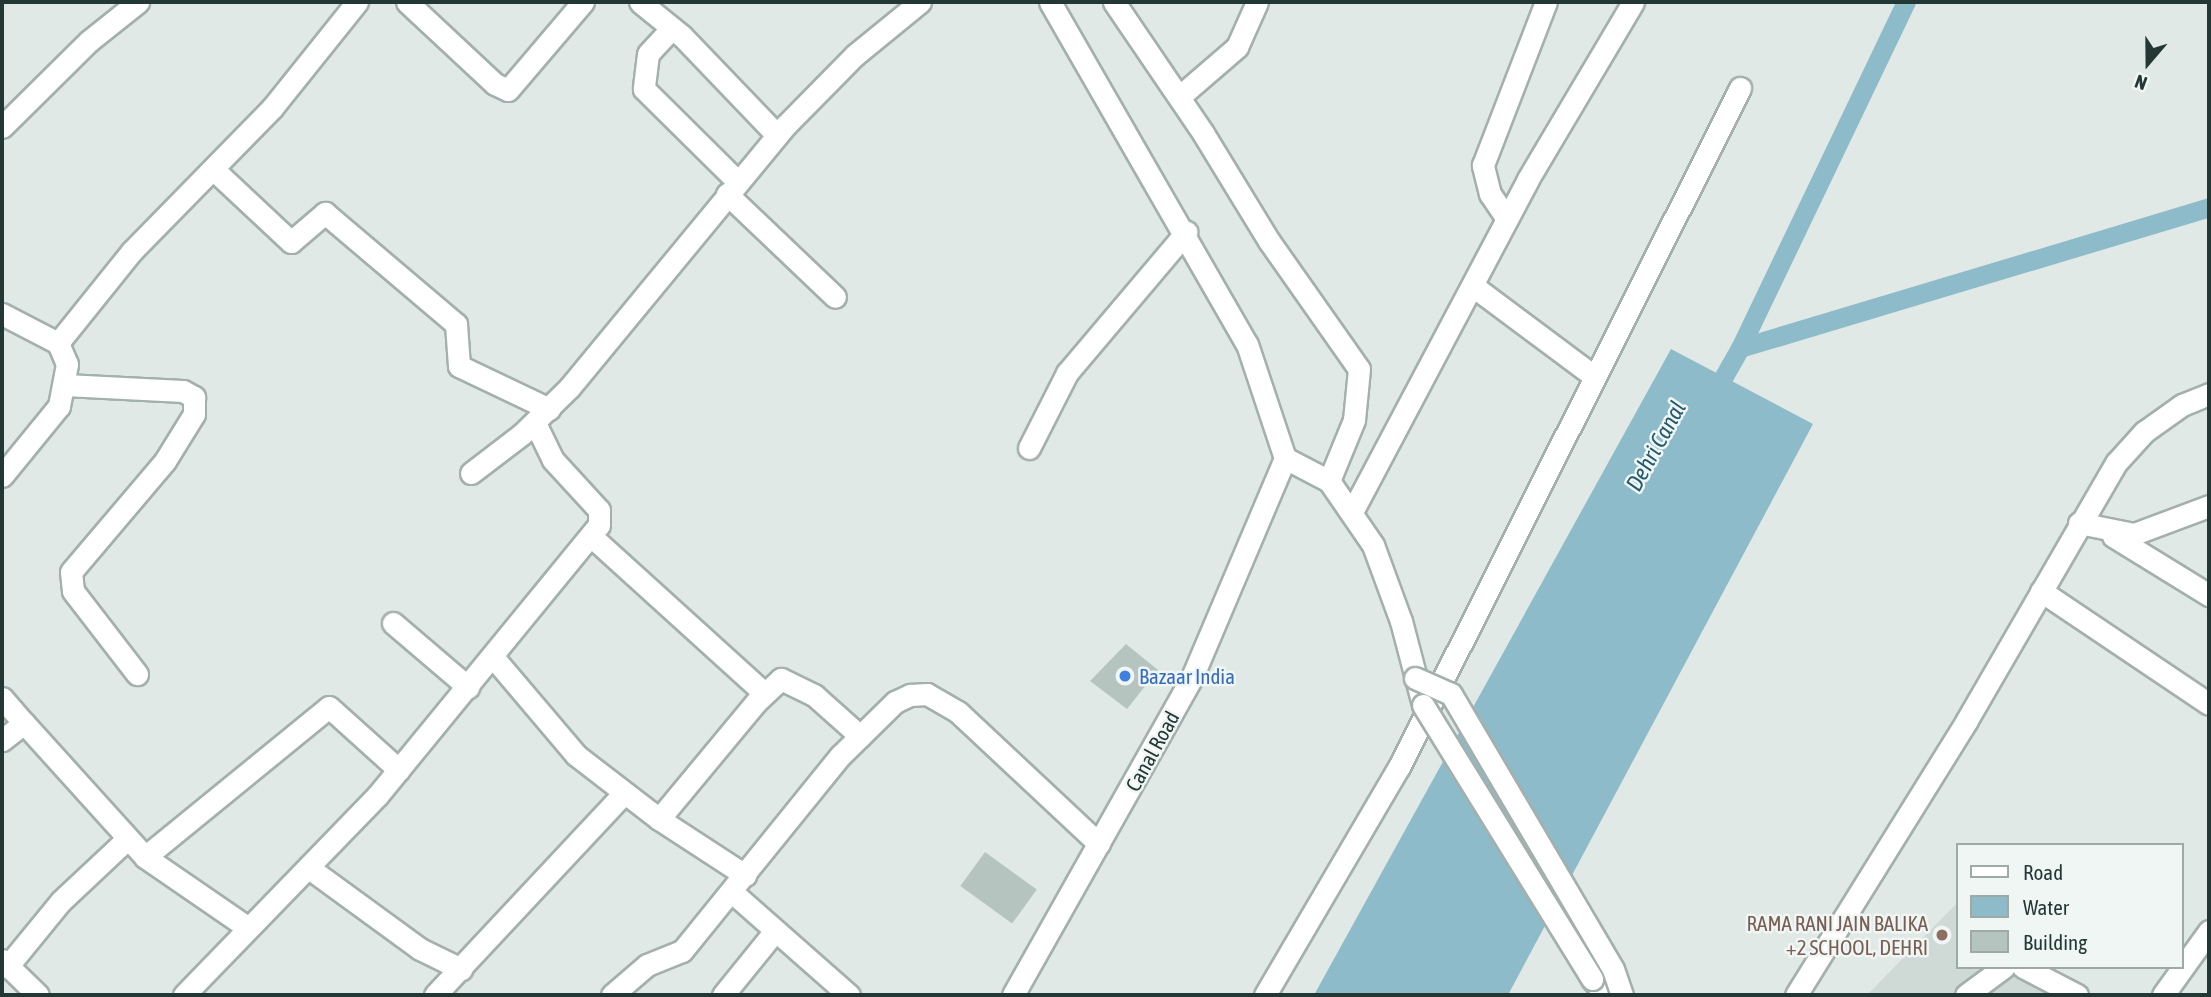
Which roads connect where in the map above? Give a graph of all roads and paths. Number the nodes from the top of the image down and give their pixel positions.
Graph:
1 (138, 2) edge
2 (358, 2) edge
3 (407, 2) edge
4 (583, 2) edge
5 (640, 2) edge
6 (920, 2) edge
7 (1050, 2) edge
8 (1114, 2) edge
9 (1257, 2) edge
10 (1546, 2) edge
11 (1633, 2) edge
12 (672, 28) junction
13 (1740, 88) dead end
14 (1179, 97) junction
15 (2, 127) edge
16 (777, 135) junction
17 (213, 169) junction
18 (732, 187) junction
19 (1507, 219) junction
20 (1185, 232) junction
21 (1473, 286) junction
22 (835, 297) dead end
23 (2, 314) edge
24 (58, 343) junction
25 (1595, 377) junction
26 (65, 385) junction
27 (2209, 394) edge
28 (542, 416) junction
29 (1029, 447) dead end
30 (1285, 458) junction
31 (471, 473) dead end
32 (2, 476) edge
33 (1329, 481) junction
34 (2209, 506) edge
35 (1353, 510) junction
36 (2079, 523) junction
37 (2103, 531) junction
38 (591, 536) junction
39 (2041, 592) junction
40 (2209, 595) edge
41 (393, 623) dead end
42 (493, 657) junction
43 (137, 674) dead end
44 (1415, 678) junction
45 (468, 687) junction
46 (764, 692) junction
47 (2, 698) edge
48 (2209, 704) edge
49 (24, 723) junction
50 (860, 736) junction
51 (2, 740) edge
52 (399, 770) junction
53 (624, 793) junction
54 (659, 819) junction
55 (126, 840) junction
56 (1100, 844) junction
57 (145, 857) junction
58 (309, 868) junction
59 (739, 883) junction
60 (247, 927) junction
61 (774, 932) junction
62 (2209, 932) edge
63 (5, 963) edge
64 (2183, 968) edge
65 (461, 969) junction
66 (2000, 969) edge
67 (2027, 969) edge
68 (2182, 969) edge
69 (1599, 987) edge
70 (38, 995) edge
71 (184, 995) edge
72 (435, 995) edge
73 (612, 995) edge
74 (723, 995) edge
75 (849, 995) edge
76 (1013, 995) edge
77 (1265, 995) edge
78 (1622, 995) edge
79 (1796, 995) edge
80 (1966, 995) edge
81 (2077, 995) edge
82 (2163, 995) edge

1 - 15 street
2 - 17 street
3 - 4 street
5 - 12 street
6 - 16 street
7 - 20 street
8 - 14 street
9 - 14 street
10 - 19 street
11 - 19 street
12 - 16 street
12 - 18 street
13 - 25 street
14 - 33 street
16 - 18 street
17 - 24 street
17 - 28 street
18 - 22 street
18 - 28 street
19 - 21 street
20 - 29 street
20 - 30 street
21 - 25 street
21 - 35 street
23 - 24 street
24 - 26 street
25 - 77 street
26 - 32 street
26 - 43 street
27 - 36 street
28 - 31 street
28 - 38 street
30 - 33 street
30 - 56 street, Canal Road
33 - 35 street
34 - 37 street
35 - 44 street
36 - 37 street
36 - 39 street
37 - 40 street
38 - 42 street
38 - 46 street
39 - 48 street
39 - 79 street
41 - 45 street
42 - 45 street
42 - 53 street
44 - 69 street, bridge
44 - 78 street, bridge
45 - 52 street
46 - 50 street
46 - 54 street
47 - 49 street
49 - 51 street
49 - 55 street
50 - 56 street
50 - 59 street
52 - 57 street
52 - 58 street
53 - 54 street
53 - 65 street
54 - 59 street
55 - 57 street
55 - 63 street
56 - 76 street, Canal Road
57 - 60 street
58 - 60 street
58 - 65 street
59 - 61 street
59 - 73 street
60 - 71 street
61 - 74 street
61 - 75 street
62 - 64 street
63 - 70 street
65 - 72 street
66 - 80 street
67 - 81 street
68 - 82 street

